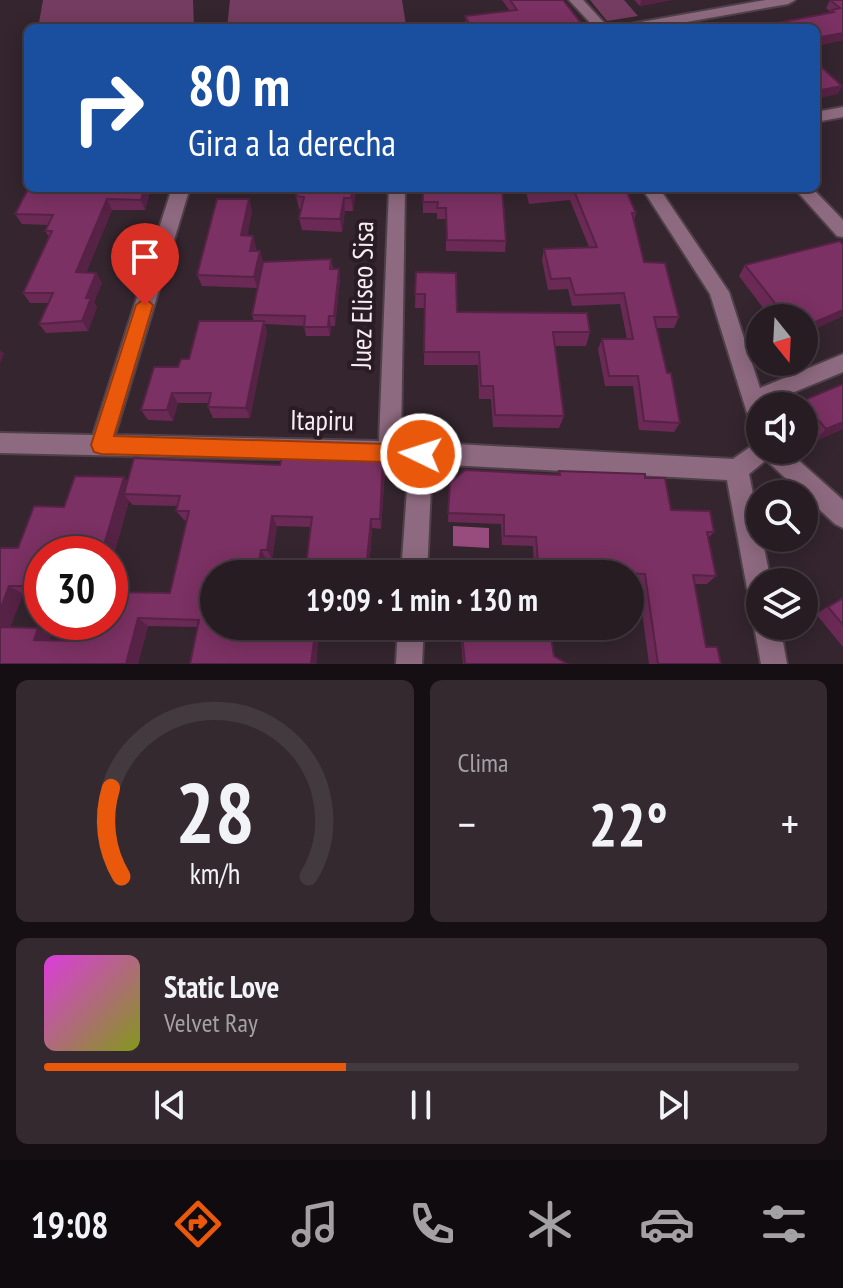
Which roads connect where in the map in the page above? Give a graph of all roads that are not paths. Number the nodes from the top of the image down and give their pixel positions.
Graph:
1 (576, 0) edge
2 (788, 0) edge
3 (598, 24) edge
4 (653, 24) edge
5 (843, 112) edge
6 (820, 116) edge
7 (397, 192) edge
8 (653, 192) edge
9 (806, 192) edge
10 (179, 194) dead end
11 (843, 231) edge
12 (843, 363) edge
13 (751, 392) edge
14 (773, 392) edge
15 (0, 443) edge
16 (101, 445) junction
17 (390, 451) junction
18 (421, 454) junction
19 (746, 462) edge
20 (786, 464) edge
21 (737, 470) junction
22 (843, 516) edge
23 (415, 560) edge
24 (756, 568) edge
25 (410, 640) edge
26 (770, 640) edge
27 (409, 664) edge
28 (774, 664) edge

1 - 3 street
2 - 4 street
5 - 6 street
7 - 17 street, Juez Eliseo Sisa
8 - 13 street
9 - 11 street
10 - 16 street
12 - 14 street
15 - 16 street, Itapiru
16 - 17 street, Itapiru
17 - 18 street, Itapiru
18 - 21 street, Itapiru
18 - 23 street
19 - 21 street
20 - 22 street
21 - 24 street
25 - 27 street
26 - 28 street

